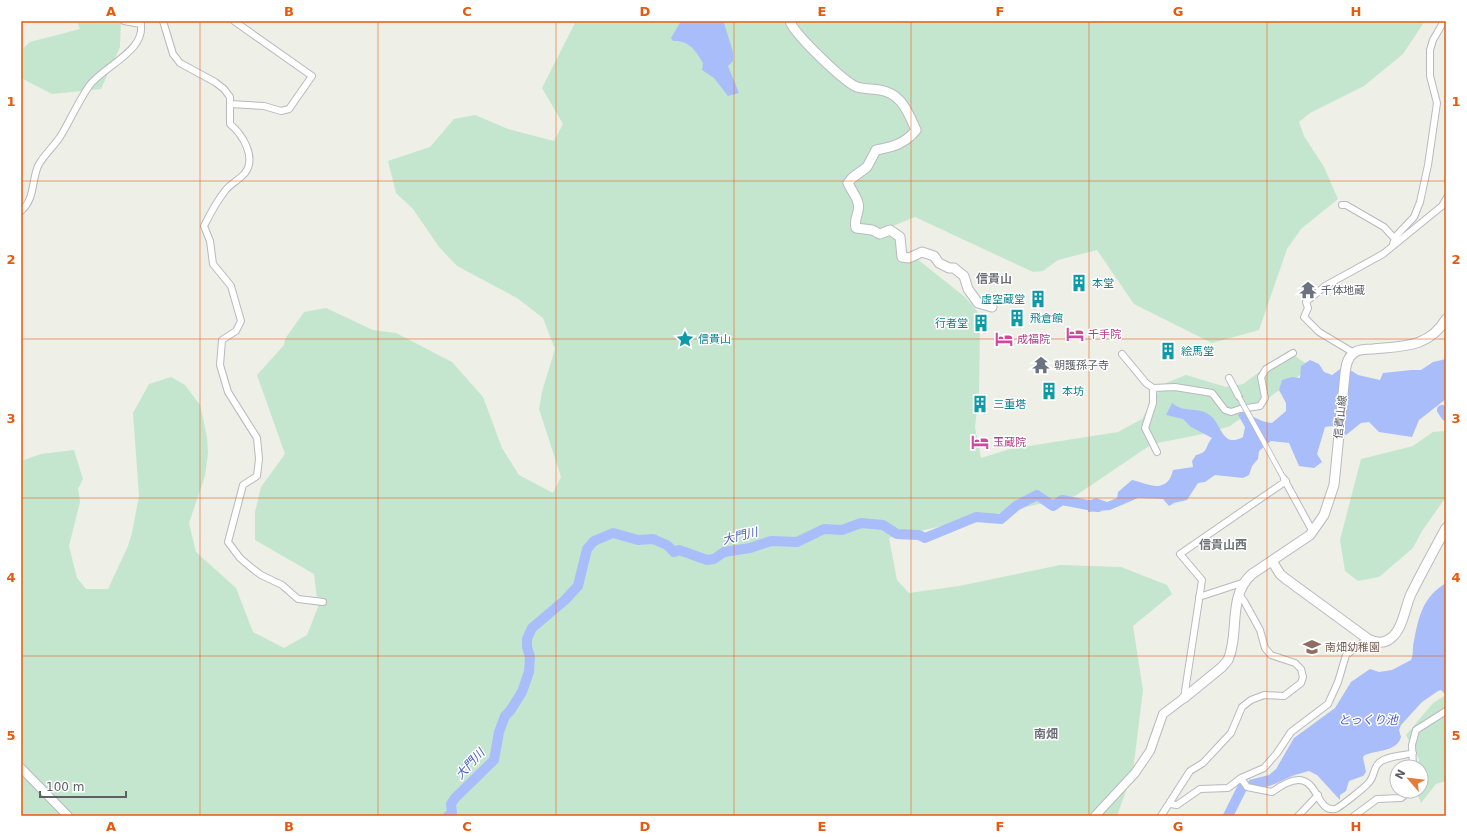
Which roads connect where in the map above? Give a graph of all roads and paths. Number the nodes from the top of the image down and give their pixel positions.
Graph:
1 (124, 21) edge
2 (163, 21) edge
3 (234, 21) edge
4 (790, 21) edge
5 (1444, 21) edge
6 (141, 22) edge
7 (230, 104) junction
8 (1446, 199) edge
9 (1342, 206) dead end
10 (21, 211) edge
11 (1395, 239) junction
12 (1392, 246) junction
13 (992, 307) dead end
14 (1446, 319) edge
15 (1293, 353) dead end
16 (1122, 354) dead end
17 (1351, 356) junction
18 (1229, 378) dead end
19 (1153, 388) junction
20 (1239, 397) joint
21 (1157, 452) dead end
22 (1284, 479) junction
23 (1446, 528) edge
24 (1313, 532) junction
25 (1272, 561) junction
26 (1245, 582) junction
27 (1238, 596) junction
28 (1199, 598) junction
29 (323, 602) dead end
30 (1368, 639) junction
31 (1184, 698) junction
32 (1446, 711) edge
33 (1413, 754) junction
34 (1413, 759) edge
35 (21, 768) edge
36 (1241, 778) junction
37 (1318, 795) junction
38 (1389, 798) edge
39 (1170, 804) junction
40 (68, 816) edge
41 (1095, 816) edge
42 (1161, 816) edge
43 (1298, 816) edge
44 (1354, 816) edge

1 - 6 street
2 - 7 street
3 - 7 street
4 - 13 main road
5 - 11 street
6 - 10 street
7 - 29 street
8 - 12 street
9 - 11 street
11 - 12 street
12 - 17 street
14 - 17 main road
15 - 19 street
16 - 19 street
17 - 24 main road, 信貴山線
18 - 20 street
19 - 21 street
20 - 22 street, bridge
22 - 24 street
22 - 28 street
23 - 30 main road
24 - 25 main road, 信貴山線
25 - 26 main road, 信貴山線
25 - 30 main road
26 - 27 main road, 信貴山線
26 - 28 street
27 - 31 main road, 信貴山線
27 - 39 street
28 - 31 street
30 - 36 street
31 - 41 street
32 - 33 street
33 - 34 street
33 - 37 street
35 - 40 street
36 - 37 street
36 - 39 street
37 - 43 street
38 - 44 street
39 - 42 street

